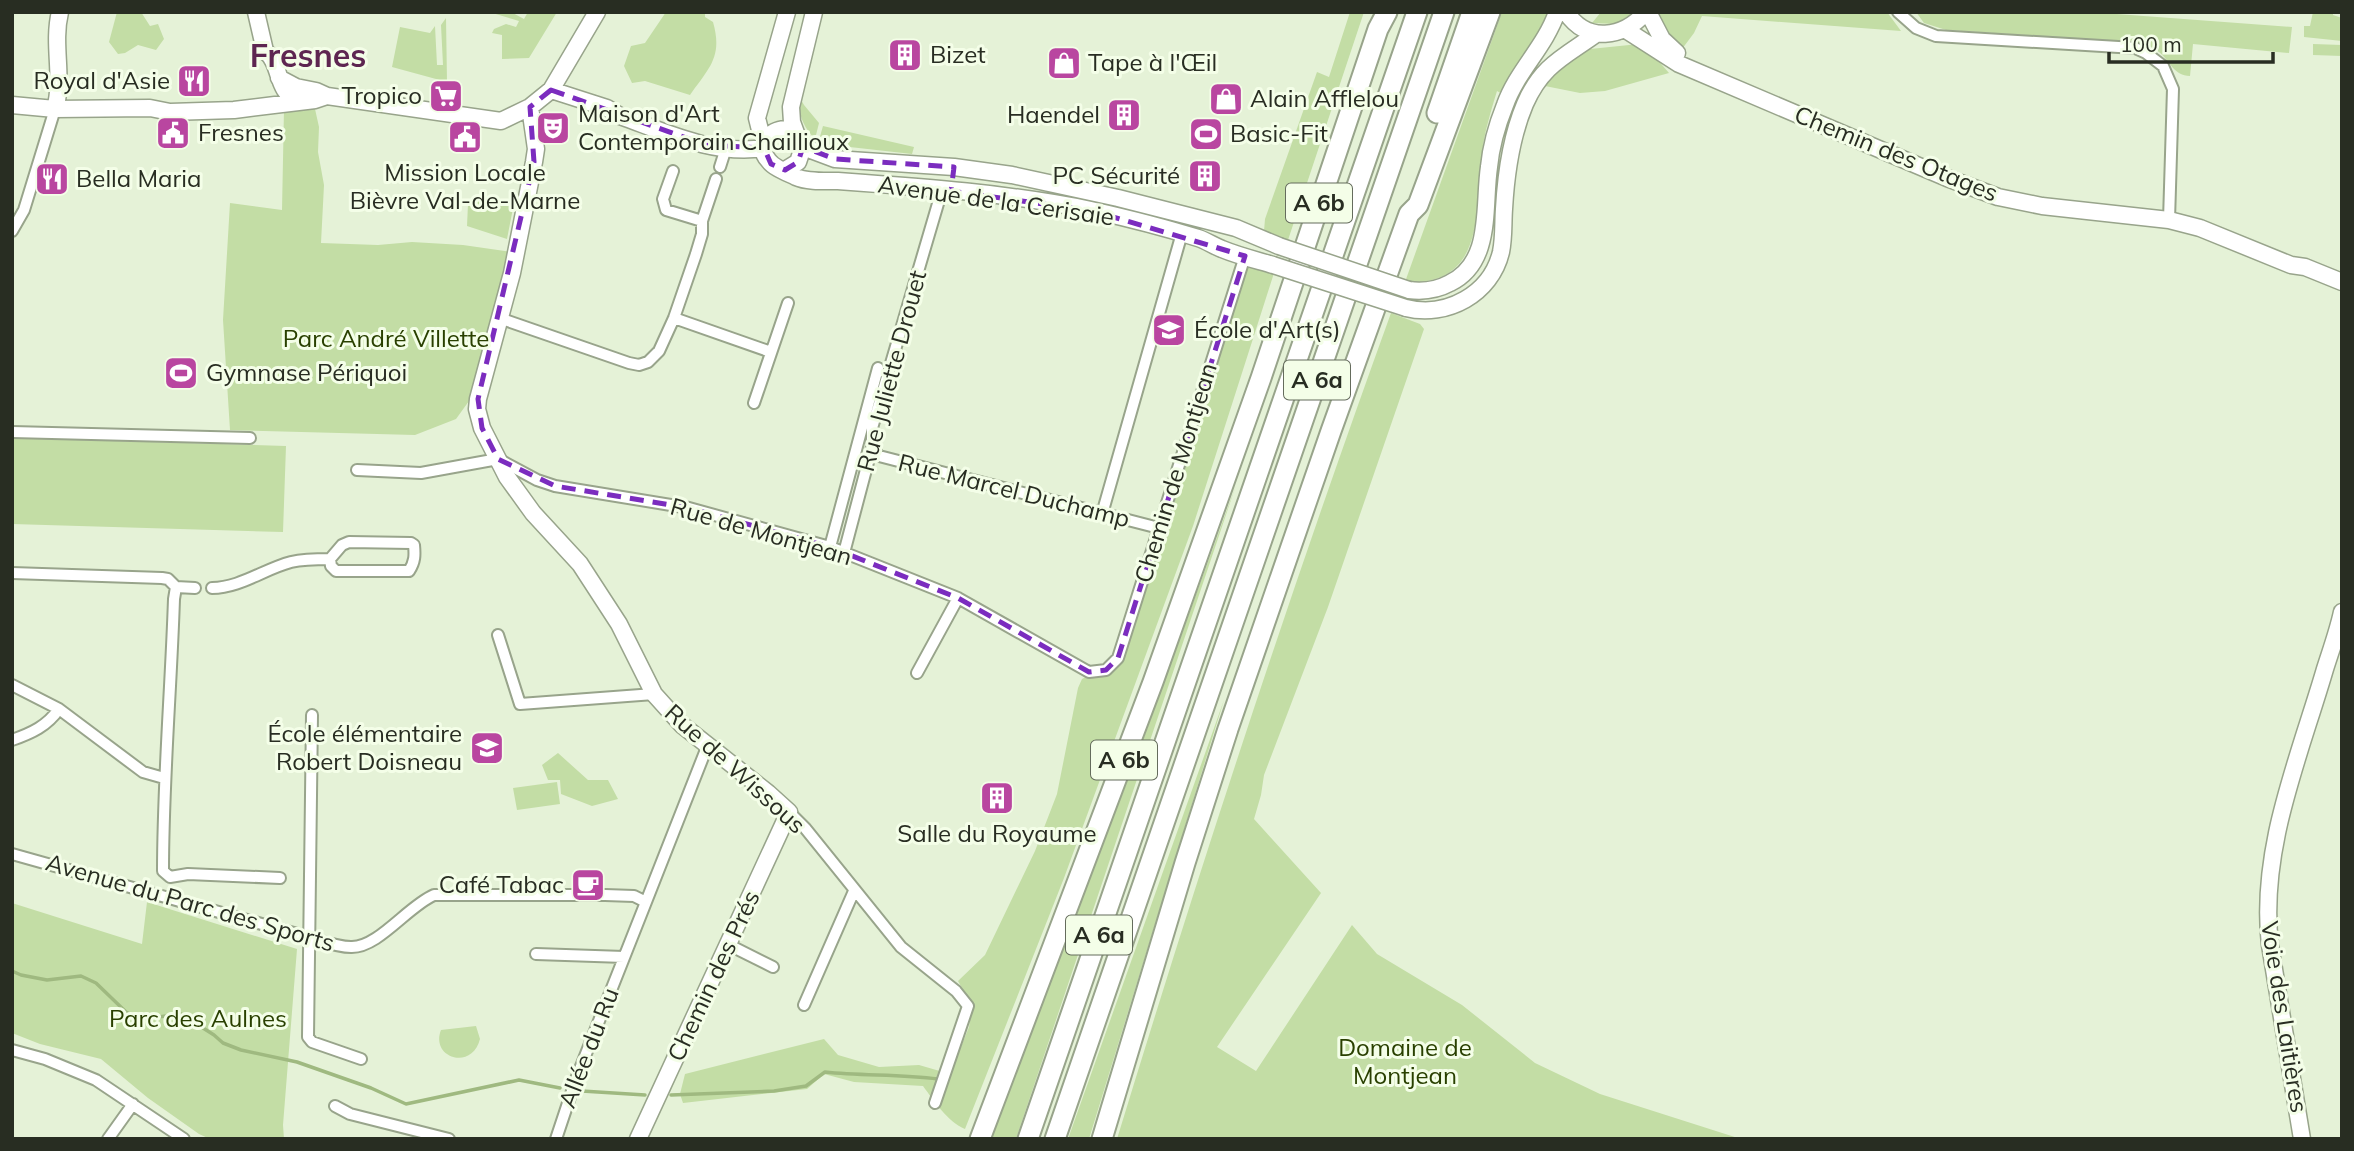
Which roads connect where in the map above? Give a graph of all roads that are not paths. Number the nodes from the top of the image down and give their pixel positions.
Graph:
1 (60, 12) edge
2 (256, 12) edge
3 (265, 12) edge
4 (597, 12) edge
5 (788, 12) edge
6 (814, 12) edge
7 (1418, 12) edge
8 (1444, 12) edge
9 (1472, 12) edge
10 (1490, 12) edge
11 (1557, 12) edge
12 (1566, 12) edge
13 (1647, 12) edge
14 (1898, 12) edge
15 (1379, 18) edge
16 (1626, 30) junction
17 (1596, 34) junction
18 (271, 55) junction
19 (1708, 75) junction
20 (551, 90) junction
21 (286, 92) junction
22 (12, 105) edge
23 (530, 107) junction
24 (55, 109) junction
25 (515, 116) junction
26 (800, 141) junction
27 (764, 145) junction
28 (726, 148) junction
29 (534, 162) junction
30 (720, 167) dead end
31 (954, 167) junction
32 (785, 170) junction
33 (673, 171) dead end
34 (716, 179) dead end
35 (947, 190) junction
36 (1409, 214) junction
37 (2169, 220) junction
38 (702, 221) junction
39 (12, 231) edge
40 (1182, 233) junction
41 (1245, 256) junction
42 (2291, 265) junction
43 (2342, 282) edge
44 (2342, 290) edge
45 (788, 303) dead end
46 (499, 318) junction
47 (674, 318) junction
48 (771, 352) junction
49 (878, 368) dead end
50 (754, 403) dead end
51 (12, 432) edge
52 (250, 438) dead end
53 (872, 447) junction
54 (498, 459) junction
55 (357, 470) dead end
56 (1102, 514) junction
57 (1159, 528) junction
58 (830, 547) junction
59 (844, 553) junction
60 (330, 559) junction
61 (12, 573) edge
62 (176, 587) junction
63 (195, 588) dead end
64 (212, 588) dead end
65 (958, 598) junction
66 (2342, 612) edge
67 (498, 635) dead end
68 (1089, 671) joint
69 (917, 673) dead end
70 (12, 685) edge
71 (654, 694) junction
72 (59, 709) junction
73 (312, 715) dead end
74 (12, 740) edge
75 (708, 747) junction
76 (164, 778) junction
77 (789, 813) junction
78 (12, 854) edge
79 (280, 878) dead end
80 (854, 891) junction
81 (646, 902) junction
82 (308, 937) junction
83 (729, 945) junction
84 (536, 954) dead end
85 (624, 957) junction
86 (773, 967) dead end
87 (804, 1005) dead end
88 (12, 1050) edge
89 (361, 1059) dead end
90 (935, 1103) dead end
91 (133, 1104) junction
92 (335, 1106) dead end
93 (108, 1139) edge
94 (184, 1139) edge
95 (449, 1139) edge
96 (556, 1139) edge
97 (638, 1139) edge
98 (980, 1139) edge
99 (1028, 1139) edge
100 (1055, 1139) edge
101 (1102, 1139) edge
102 (2302, 1139) edge

1 - 24 street
2 - 18 street
3 - 18 street
4 - 20 street
5 - 27 street
6 - 26 street
7 - 99 highway, A 6a
8 - 100 highway, A 6a
9 - 36 highway
10 - 36 highway
11 - 31 street, Avenue de la Cerisaie, bridge
12 - 17 street
13 - 16 street
13 - 19 street, Chemin des Otages
14 - 37 street
15 - 98 highway, A 6b
16 - 17 street
16 - 19 street, Chemin des Otages
17 - 41 street, Avenue de la Cerisaie, bridge
18 - 21 street
19 - 37 street, Chemin des Otages
20 - 23 street
20 - 28 street
21 - 24 street
21 - 25 street
22 - 24 street
23 - 25 street
23 - 29 street, Rue de Wissous
24 - 39 street
25 - 29 street
26 - 27 street
26 - 31 street, Avenue de la Cerisaie
26 - 32 street
27 - 28 street
27 - 32 street
28 - 30 street
29 - 46 street, Rue de Wissous
31 - 35 street, Rue Juliette Drouet
32 - 35 street, Avenue de la Cerisaie
33 - 38 street
34 - 38 street
35 - 40 street, Avenue de la Cerisaie
35 - 53 street, Rue Juliette Drouet
36 - 101 highway
37 - 42 street, Chemin des Otages
38 - 47 street
40 - 41 street, Avenue de la Cerisaie
40 - 56 street
41 - 57 street, Chemin de Montjean
42 - 43 street, Chemin des Otages
42 - 44 street, Chemin des Otages
45 - 48 street
46 - 47 street
46 - 54 street, Rue de Wissous
47 - 48 street
48 - 50 street
49 - 58 street
51 - 52 street
53 - 56 street, Rue Marcel Duchamp
53 - 59 street, Rue Juliette Drouet
54 - 55 street
54 - 58 street, Rue de Montjean
54 - 71 street, Rue de Wissous
56 - 57 street, Rue Marcel Duchamp
57 - 68 street, Chemin de Montjean
58 - 59 street, Rue de Montjean
59 - 65 street, Rue de Montjean
60 - 60 street
60 - 64 street
61 - 62 street
62 - 63 street
62 - 76 street
65 - 68 street, Rue de Montjean
65 - 69 street
66 - 102 street, Voie des Laitières
67 - 71 street
70 - 72 street
71 - 75 street, Rue de Wissous
72 - 74 street
72 - 76 street
73 - 82 street
75 - 77 street, Rue de Wissous
75 - 81 street
76 - 79 street
77 - 80 street, Rue de Wissous
77 - 83 street, Chemin des Prés
78 - 82 street, Avenue du Parc des Sports
80 - 87 street
80 - 90 street, Rue de Wissous
81 - 82 street, Avenue du Parc des Sports
81 - 85 street, Allée du Ru
82 - 89 street
83 - 86 street
83 - 97 street, Chemin des Prés
84 - 85 street, Allée du Ru
85 - 96 street, Allée du Ru
88 - 91 street
91 - 93 street
91 - 94 street
92 - 95 street

